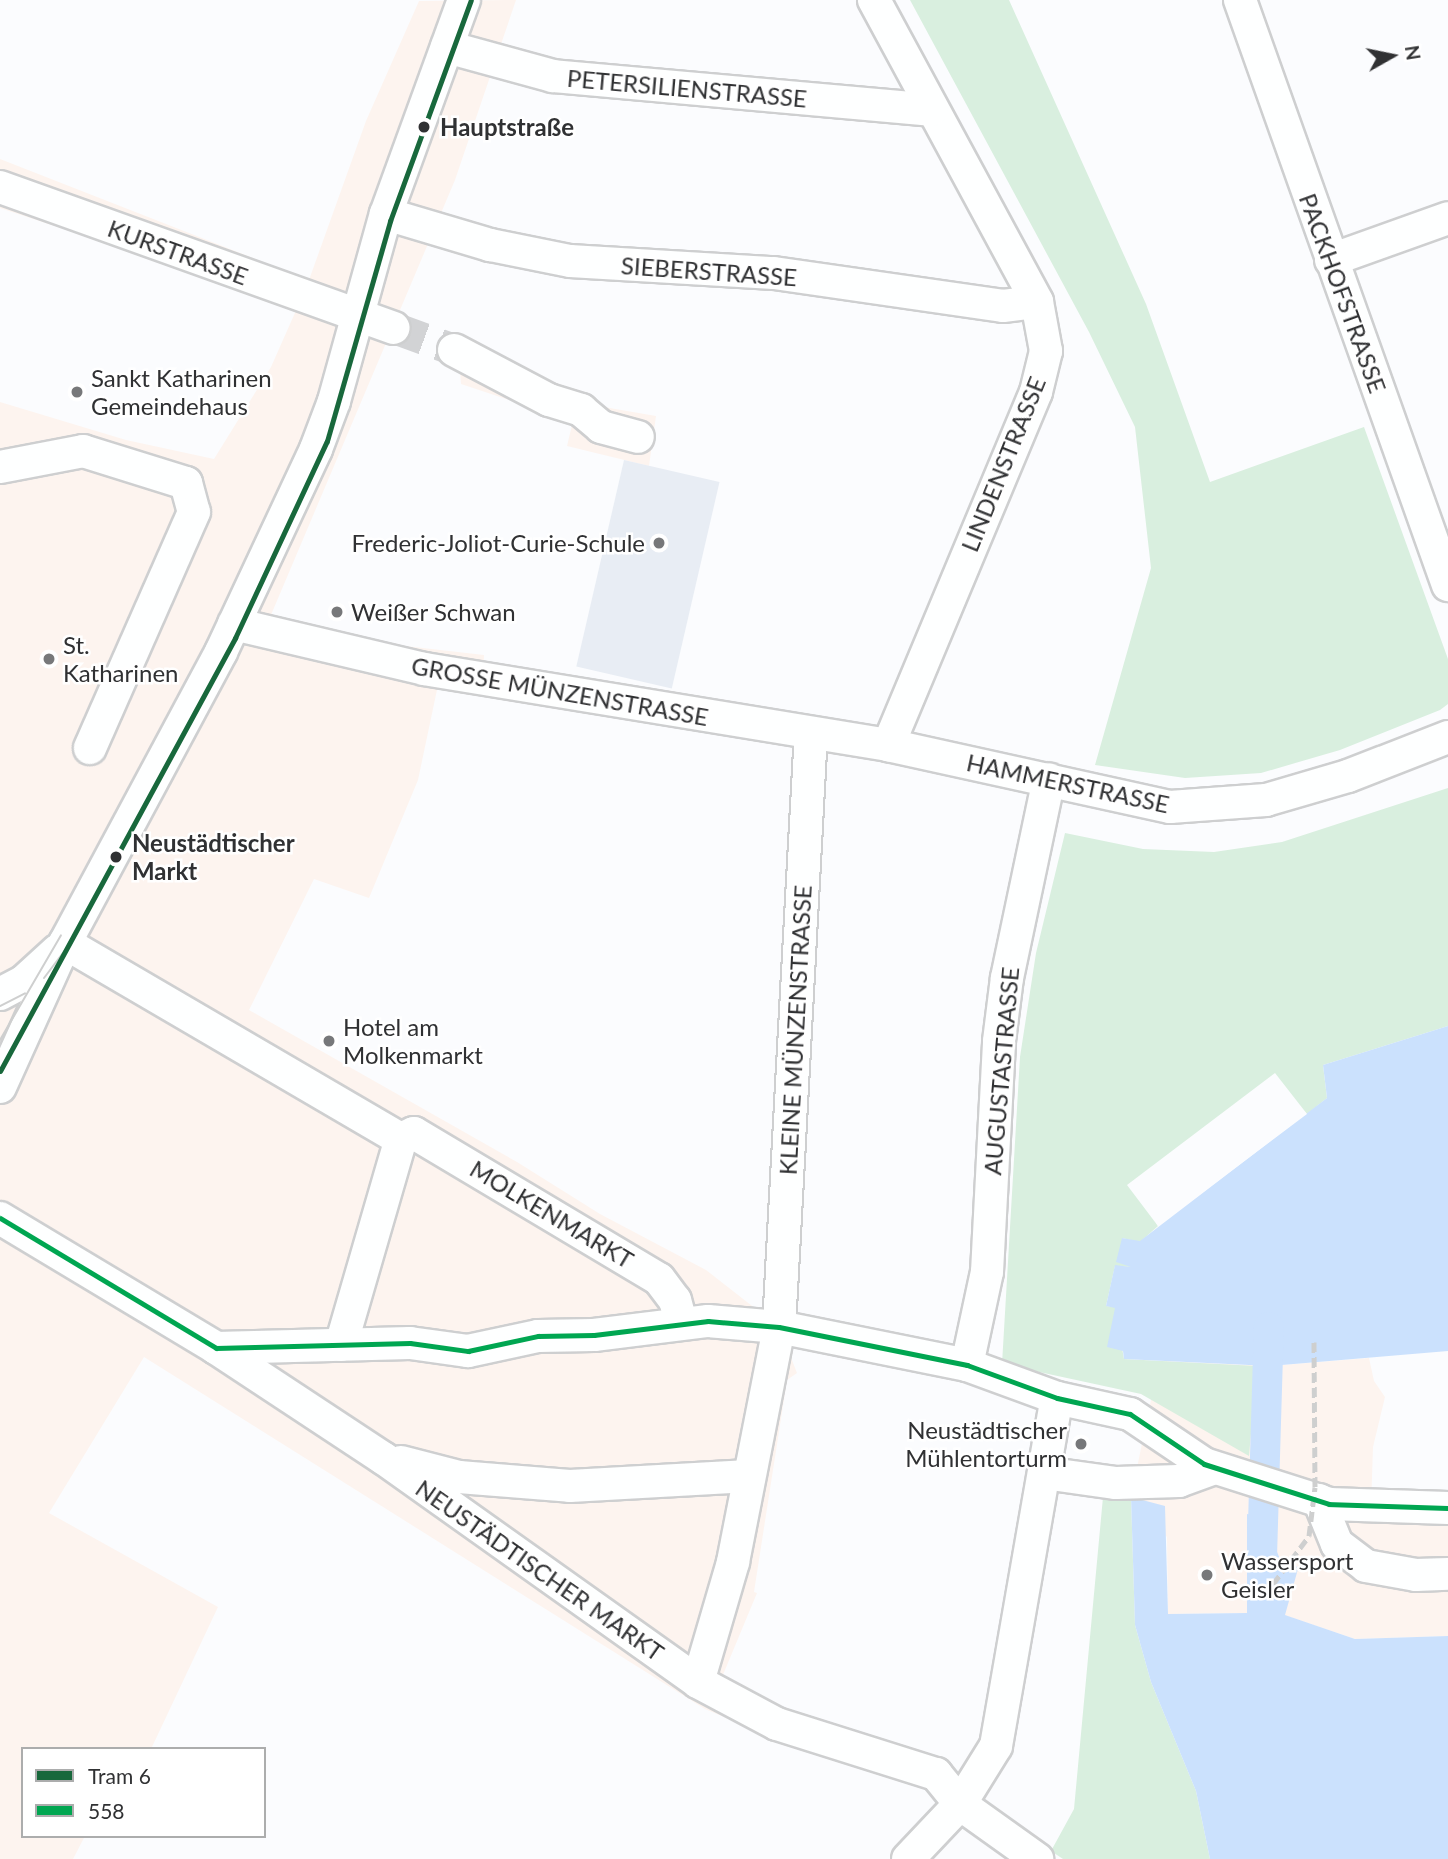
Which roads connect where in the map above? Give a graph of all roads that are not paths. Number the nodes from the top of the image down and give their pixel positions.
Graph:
1 (464, 0) edge
2 (874, 0) edge
3 (1240, 0) edge
4 (447, 47) junction
5 (931, 110) junction
6 (0, 187) edge
7 (386, 214) junction
8 (1448, 218) edge
9 (1331, 260) junction
10 (1037, 302) junction
11 (356, 317) junction
12 (394, 328) tunnel mouth
13 (454, 350) tunnel mouth
14 (638, 438) dead end
15 (0, 467) edge
16 (1448, 585) edge
17 (234, 624) junction
18 (811, 733) junction
19 (1448, 737) edge
20 (888, 745) junction
21 (90, 748) dead end
22 (1049, 779) junction
23 (65, 943) junction
24 (0, 994) edge
25 (0, 1087) edge
26 (401, 1139) junction
27 (0, 1218) edge
28 (681, 1323) junction
29 (779, 1327) junction
30 (341, 1345) junction
31 (216, 1348) junction
32 (967, 1365) junction
33 (1057, 1398) junction
34 (383, 1458) junction
35 (1222, 1471) junction
36 (1044, 1473) junction
37 (749, 1476) junction
38 (1309, 1498) junction
39 (1448, 1508) edge
40 (1448, 1574) edge
41 (698, 1682) junction
42 (960, 1804) junction
43 (908, 1859) edge
44 (1037, 1859) edge

1 - 4 street
2 - 5 street, LINDENSTRASSE
3 - 9 street, PACKHOFSTRASSE
4 - 5 street, PETERSILIENSTRASSE
4 - 7 street
5 - 10 street, LINDENSTRASSE
6 - 11 street, KURSTRASSE
7 - 10 street, SIEBERSTRASSE
7 - 11 street
8 - 9 street
9 - 16 street, PACKHOFSTRASSE
10 - 20 street, LINDENSTRASSE
11 - 12 street, KURSTRASSE
11 - 17 street
13 - 14 street
15 - 21 street
17 - 18 street, GROSSE MÜNZENSTRASSE
17 - 23 street
18 - 20 street, GROSSE MÜNZENSTRASSE
18 - 29 street, KLEINE MÜNZENSTRASSE
19 - 22 street, HAMMERSTRASSE
20 - 22 street, HAMMERSTRASSE
22 - 32 street, AUGUSTASTRASSE
23 - 24 street
23 - 25 street
23 - 26 street, MOLKENMARKT
26 - 28 street, MOLKENMARKT
26 - 30 street
27 - 31 street, NEUSTÄDTISCHER MARKT
28 - 29 street
28 - 30 street
29 - 32 street
29 - 37 street
30 - 31 street
31 - 34 street, NEUSTÄDTISCHER MARKT
32 - 33 street
33 - 35 street
33 - 36 street
34 - 37 street, NEUSTÄDTISCHER MARKT
34 - 41 street, NEUSTÄDTISCHER MARKT
35 - 36 street
35 - 38 street
36 - 42 street
37 - 41 street
38 - 39 street
38 - 40 street
41 - 42 street, NEUSTÄDTISCHER MARKT
42 - 43 street
42 - 44 street, NEUSTÄDTISCHER MARKT

